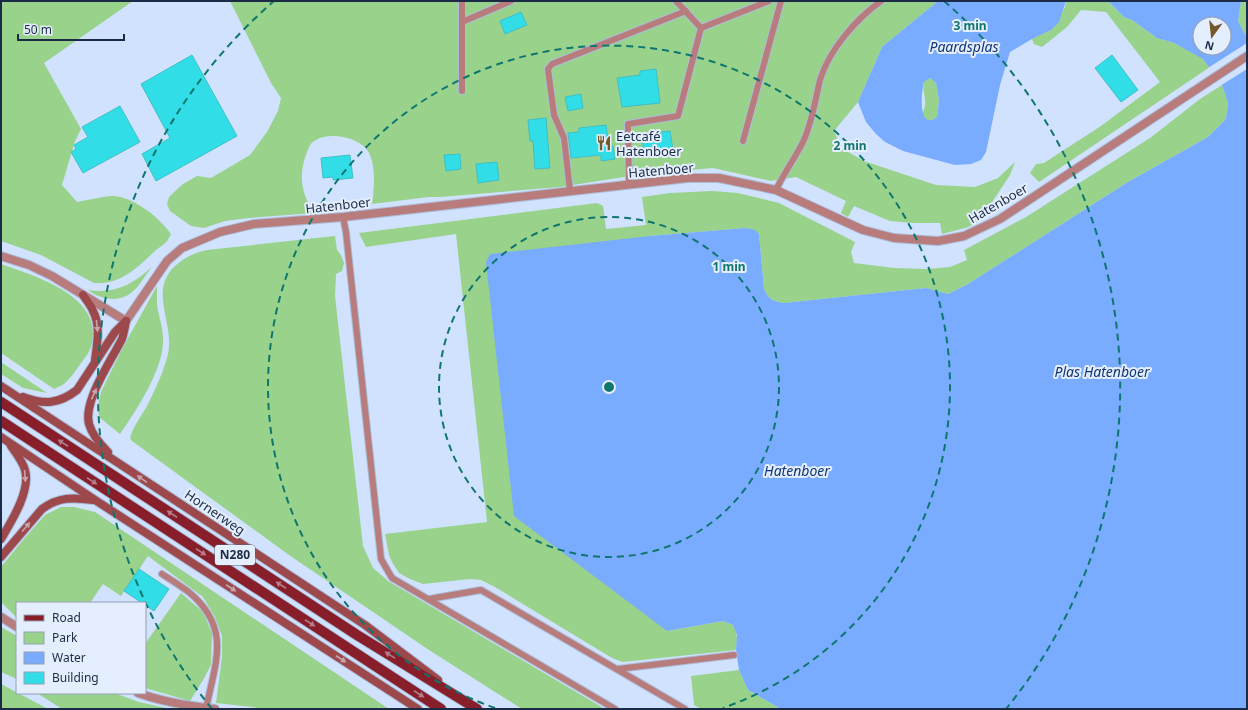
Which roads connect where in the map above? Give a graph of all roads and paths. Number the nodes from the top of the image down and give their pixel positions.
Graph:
1 (462, 1) edge
2 (511, 1) edge
3 (676, 1) edge
4 (769, 1) edge
5 (781, 1) edge
6 (881, 1) edge
7 (686, 11) junction
8 (462, 22) junction
9 (701, 28) junction
10 (1247, 56) edge
11 (462, 91) dead end
12 (743, 141) dead end
13 (629, 185) junction
14 (776, 190) junction
15 (570, 191) junction
16 (343, 217) junction
17 (1, 256) edge
18 (83, 295) junction
19 (126, 320) junction
20 (95, 361) junction
21 (1, 386) edge
22 (11, 392) junction
23 (1, 402) edge
24 (1, 421) edge
25 (4, 440) edge
26 (118, 463) junction
27 (95, 500) junction
28 (1, 540) edge
29 (1, 557) edge
30 (162, 574) dead end
31 (429, 599) junction
32 (1, 616) edge
33 (16, 626) edge
34 (734, 655) dead end
35 (618, 669) junction
36 (141, 694) edge
37 (474, 707) edge
38 (209, 709) edge
39 (418, 709) edge
40 (441, 709) edge
41 (614, 709) edge
42 (685, 709) edge

1 - 8 lane
2 - 8 lane
3 - 7 lane
4 - 9 lane
5 - 12 lane
6 - 14 lane
7 - 9 lane
7 - 15 lane
8 - 11 lane
9 - 13 lane
10 - 14 street, Hatenboer
13 - 14 street, Hatenboer
13 - 15 street, Hatenboer
15 - 16 street, Hatenboer
16 - 19 street, Hatenboer
16 - 31 lane
17 - 18 street
18 - 19 street
18 -> 20 main road
19 - 20 main road
26 -> 19 main road
20 - 22 main road
21 - 22 main road, Hornerweg / N280
22 - 26 main road, Hornerweg / N280
37 -> 23 main road, Hornerweg / N280
24 -> 40 main road, N280
25 - 27 main road, N280
25 -> 28 main road
37 -> 26 main road, Hornerweg / N280
29 -> 27 main road
27 -> 39 main road, N280
30 - 38 lane
31 - 35 lane
31 - 41 lane
32 - 33 street
34 - 35 lane
35 - 42 lane
36 - 38 street

